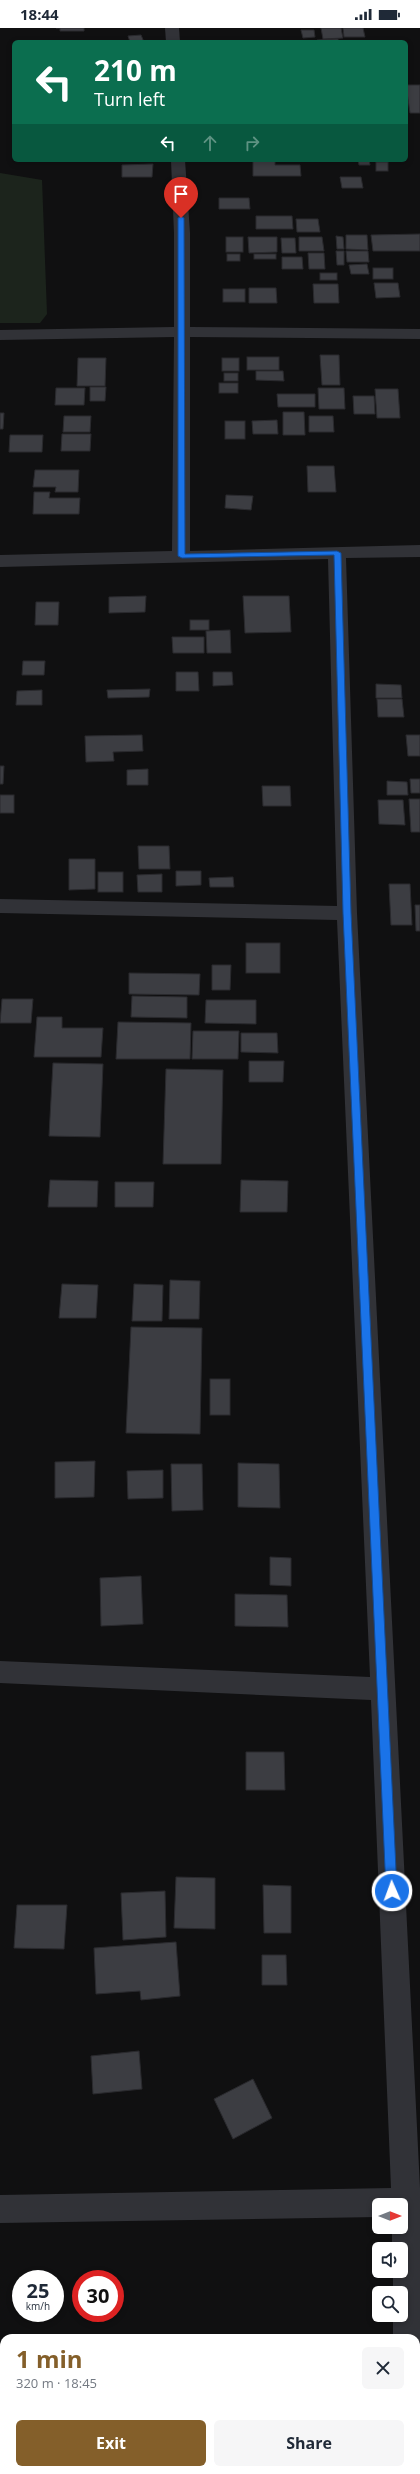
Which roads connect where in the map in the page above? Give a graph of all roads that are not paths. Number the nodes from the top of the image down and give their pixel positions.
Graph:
1 (172, 28) edge
2 (173, 40) edge
3 (178, 162) edge
4 (181, 332) junction
5 (420, 334) edge
6 (0, 335) edge
7 (420, 551) edge
8 (337, 553) junction
9 (182, 556) junction
10 (0, 563) edge
11 (0, 906) edge
12 (347, 913) junction
13 (0, 1672) edge
14 (383, 1689) junction
15 (413, 2202) edge
16 (0, 2209) edge
17 (408, 2334) edge

1 - 2 street
3 - 4 street
4 - 5 street
4 - 6 street
4 - 9 street
7 - 8 street
8 - 9 street
8 - 12 street
9 - 10 street
11 - 12 street
12 - 14 street
13 - 14 street
14 - 15 street
15 - 16 street
15 - 17 street

